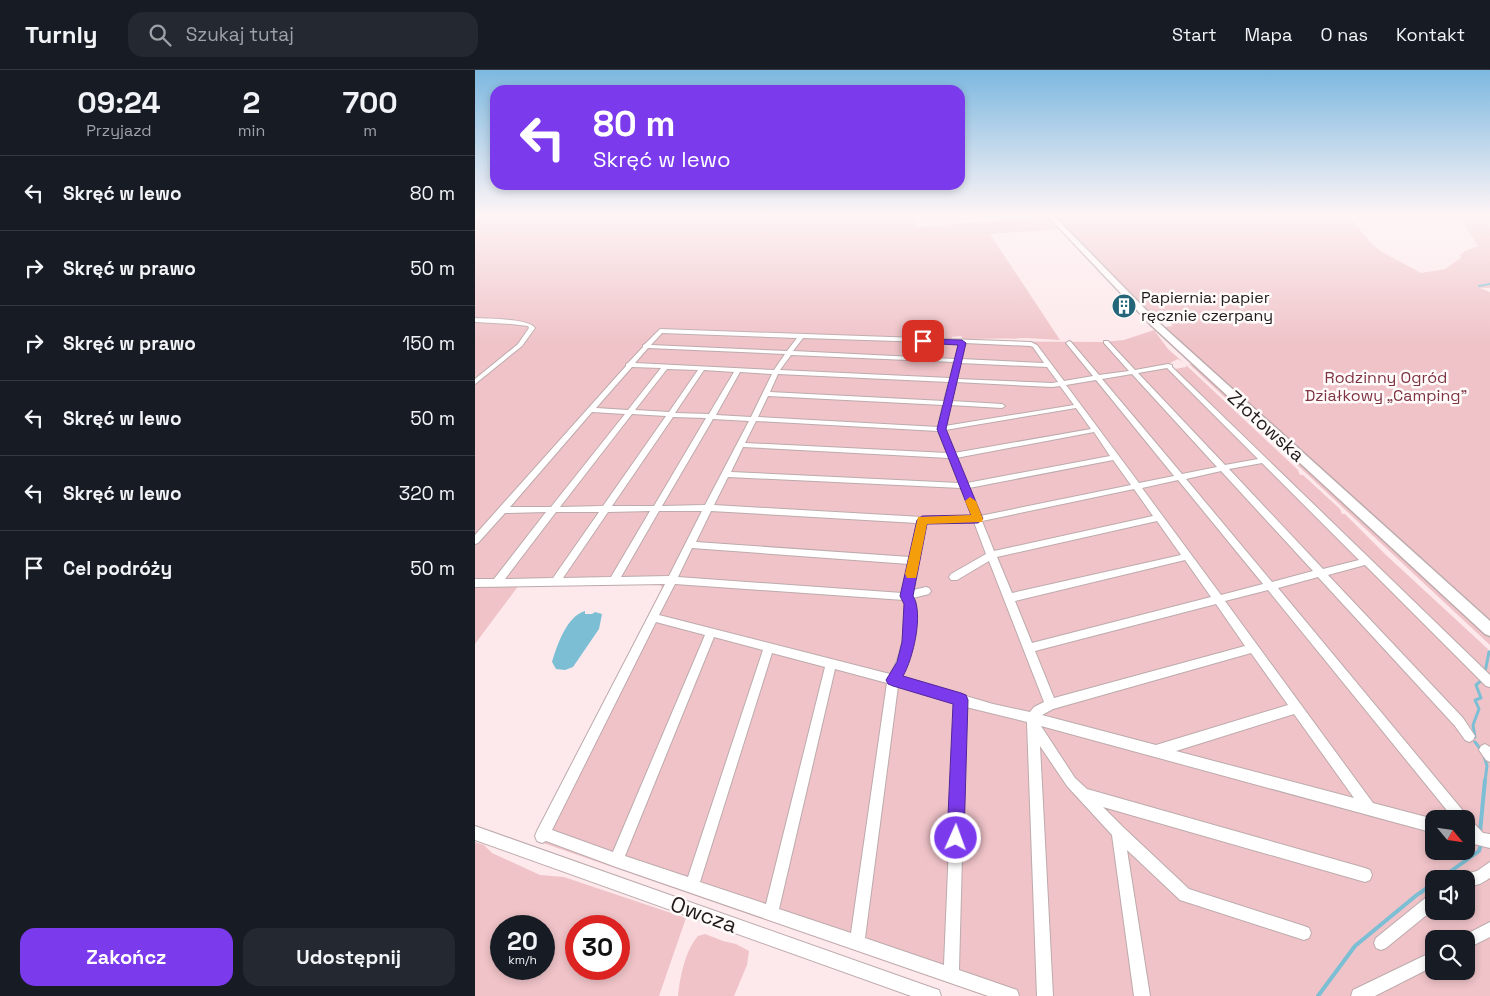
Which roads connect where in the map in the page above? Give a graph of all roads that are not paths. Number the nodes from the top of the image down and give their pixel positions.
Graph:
1 (1091, 257) edge
2 (475, 320) edge
3 (801, 336) junction
4 (1106, 342) dead end
5 (962, 343) junction
6 (1069, 343) dead end
7 (645, 346) junction
8 (789, 353) junction
9 (957, 361) junction
10 (628, 365) junction
11 (1047, 365) junction
12 (665, 367) junction
13 (701, 369) junction
14 (738, 371) junction
15 (1135, 372) junction
16 (775, 373) junction
17 (1098, 377) junction
18 (952, 381) junction
19 (475, 382) edge
20 (1061, 383) junction
21 (766, 394) junction
22 (947, 403) junction
23 (1002, 406) dead end
24 (1077, 406) junction
25 (589, 410) junction
26 (630, 411) junction
27 (671, 413) junction
28 (711, 416) junction
29 (753, 418) junction
30 (941, 429) junction
31 (1095, 430) junction
32 (741, 445) junction
33 (952, 456) junction
34 (1115, 457) junction
35 (1263, 460) junction
36 (1223, 468) junction
37 (726, 474) junction
38 (1181, 477) junction
39 (964, 486) junction
40 (1136, 487) junction
41 (554, 508) junction
42 (605, 508) junction
43 (656, 508) junction
44 (709, 508) junction
45 (502, 510) junction
46 (1158, 518) junction
47 (978, 519) junction
48 (922, 520) junction
49 (475, 541) edge
50 (690, 545) junction
51 (992, 555) junction
52 (1185, 557) junction
53 (914, 561) junction
54 (1367, 561) junction
55 (1320, 573) junction
56 (954, 576) dead end
57 (613, 580) junction
58 (672, 580) junction
59 (555, 582) junction
60 (475, 583) edge
61 (496, 583) junction
62 (1271, 586) junction
63 (926, 591) dead end
64 (907, 596) junction
65 (1009, 598) junction
66 (1218, 600) junction
67 (653, 617) junction
68 (1490, 630) edge
69 (711, 632) junction
70 (769, 647) junction
71 (1029, 648) junction
72 (1253, 648) junction
73 (831, 664) junction
74 (893, 680) junction
75 (1490, 682) edge
76 (961, 700) junction
77 (1051, 704) junction
78 (1296, 708) junction
79 (1033, 718) junction
80 (1469, 736) dead end
81 (1155, 751) junction
82 (1084, 795) junction
83 (1369, 808) junction
84 (1456, 810) edge
85 (1425, 824) edge
86 (1118, 832) junction
87 (475, 833) edge
88 (543, 834) joint
89 (616, 860) junction
90 (1490, 869) edge
91 (1365, 875) dead end
92 (1475, 878) edge
93 (692, 885) junction
94 (1425, 907) edge
95 (771, 912) junction
96 (1490, 930) edge
97 (1304, 933) dead end
98 (1475, 938) edge
99 (857, 942) junction
100 (1381, 943) dead end
101 (1425, 963) edge
102 (951, 976) junction
103 (933, 996) edge
104 (1011, 996) edge
105 (1045, 996) edge
106 (1142, 996) edge
107 (1359, 996) edge

1 - 68 street, Złotowska
2 - 19 street
3 - 5 street
3 - 7 street
3 - 8 street
4 - 15 street
5 - 9 street
5 - 11 street
6 - 17 street
7 - 8 street
7 - 10 street
8 - 9 street
8 - 16 street
9 - 11 street
9 - 18 street
10 - 12 street
10 - 25 street
11 - 20 street
12 - 13 street
12 - 26 street
13 - 14 street
13 - 27 street
14 - 16 street
14 - 28 street
15 - 17 street
15 - 35 street
15 - 36 street
16 - 18 street
16 - 21 street
17 - 20 street
17 - 38 street
18 - 20 street
18 - 22 street
20 - 24 street
21 - 22 street
21 - 29 street
22 - 23 street
22 - 30 street
24 - 30 street
24 - 31 street
25 - 26 street
25 - 45 street
26 - 27 street
26 - 41 street
27 - 28 street
27 - 42 street
28 - 29 street
28 - 43 street
29 - 30 street
29 - 32 street
30 - 33 street
31 - 33 street
31 - 34 street
32 - 33 street
32 - 37 street
33 - 39 street
34 - 39 street
34 - 40 street
35 - 36 street
35 - 54 street
36 - 38 street
36 - 55 street
37 - 39 street
37 - 44 street
38 - 40 street
38 - 62 street
39 - 47 street
40 - 46 street
40 - 47 street
41 - 42 street
41 - 45 street
41 - 61 street
42 - 43 street
42 - 59 street
43 - 44 street
43 - 57 street
44 - 48 street
44 - 50 street
45 - 49 street
46 - 51 street
46 - 52 street
47 - 48 street
47 - 51 street
48 - 53 street
50 - 53 street
50 - 58 street
51 - 56 street
51 - 65 street
52 - 65 street
52 - 66 street
53 - 64 street
54 - 55 street
54 - 75 street
55 - 62 street
55 - 80 street
57 - 58 street
57 - 59 street
58 - 64 street
58 - 67 street
59 - 61 street
60 - 61 street
62 - 66 street
62 - 84 street
63 - 64 street
64 - 74 street
65 - 71 street
66 - 71 street
66 - 72 street
67 - 69 street
67 - 88 street
69 - 70 street
69 - 89 street
70 - 73 street
70 - 93 street
71 - 77 street
72 - 77 street
72 - 78 street
73 - 74 street
73 - 95 street
74 - 76 street
74 - 99 street
76 - 79 street
76 - 102 street
77 - 79 street
78 - 81 street
78 - 83 street
79 - 81 street
79 - 82 street
79 - 105 street
81 - 83 street
82 - 86 street
82 - 91 street
83 - 85 street
86 - 97 street
86 - 106 street
87 - 103 street, Owcza
88 - 89 street
89 - 93 street
90 - 92 street
93 - 95 street
94 - 100 street
95 - 99 street
96 - 98 street
99 - 102 street
101 - 107 street
102 - 104 street

